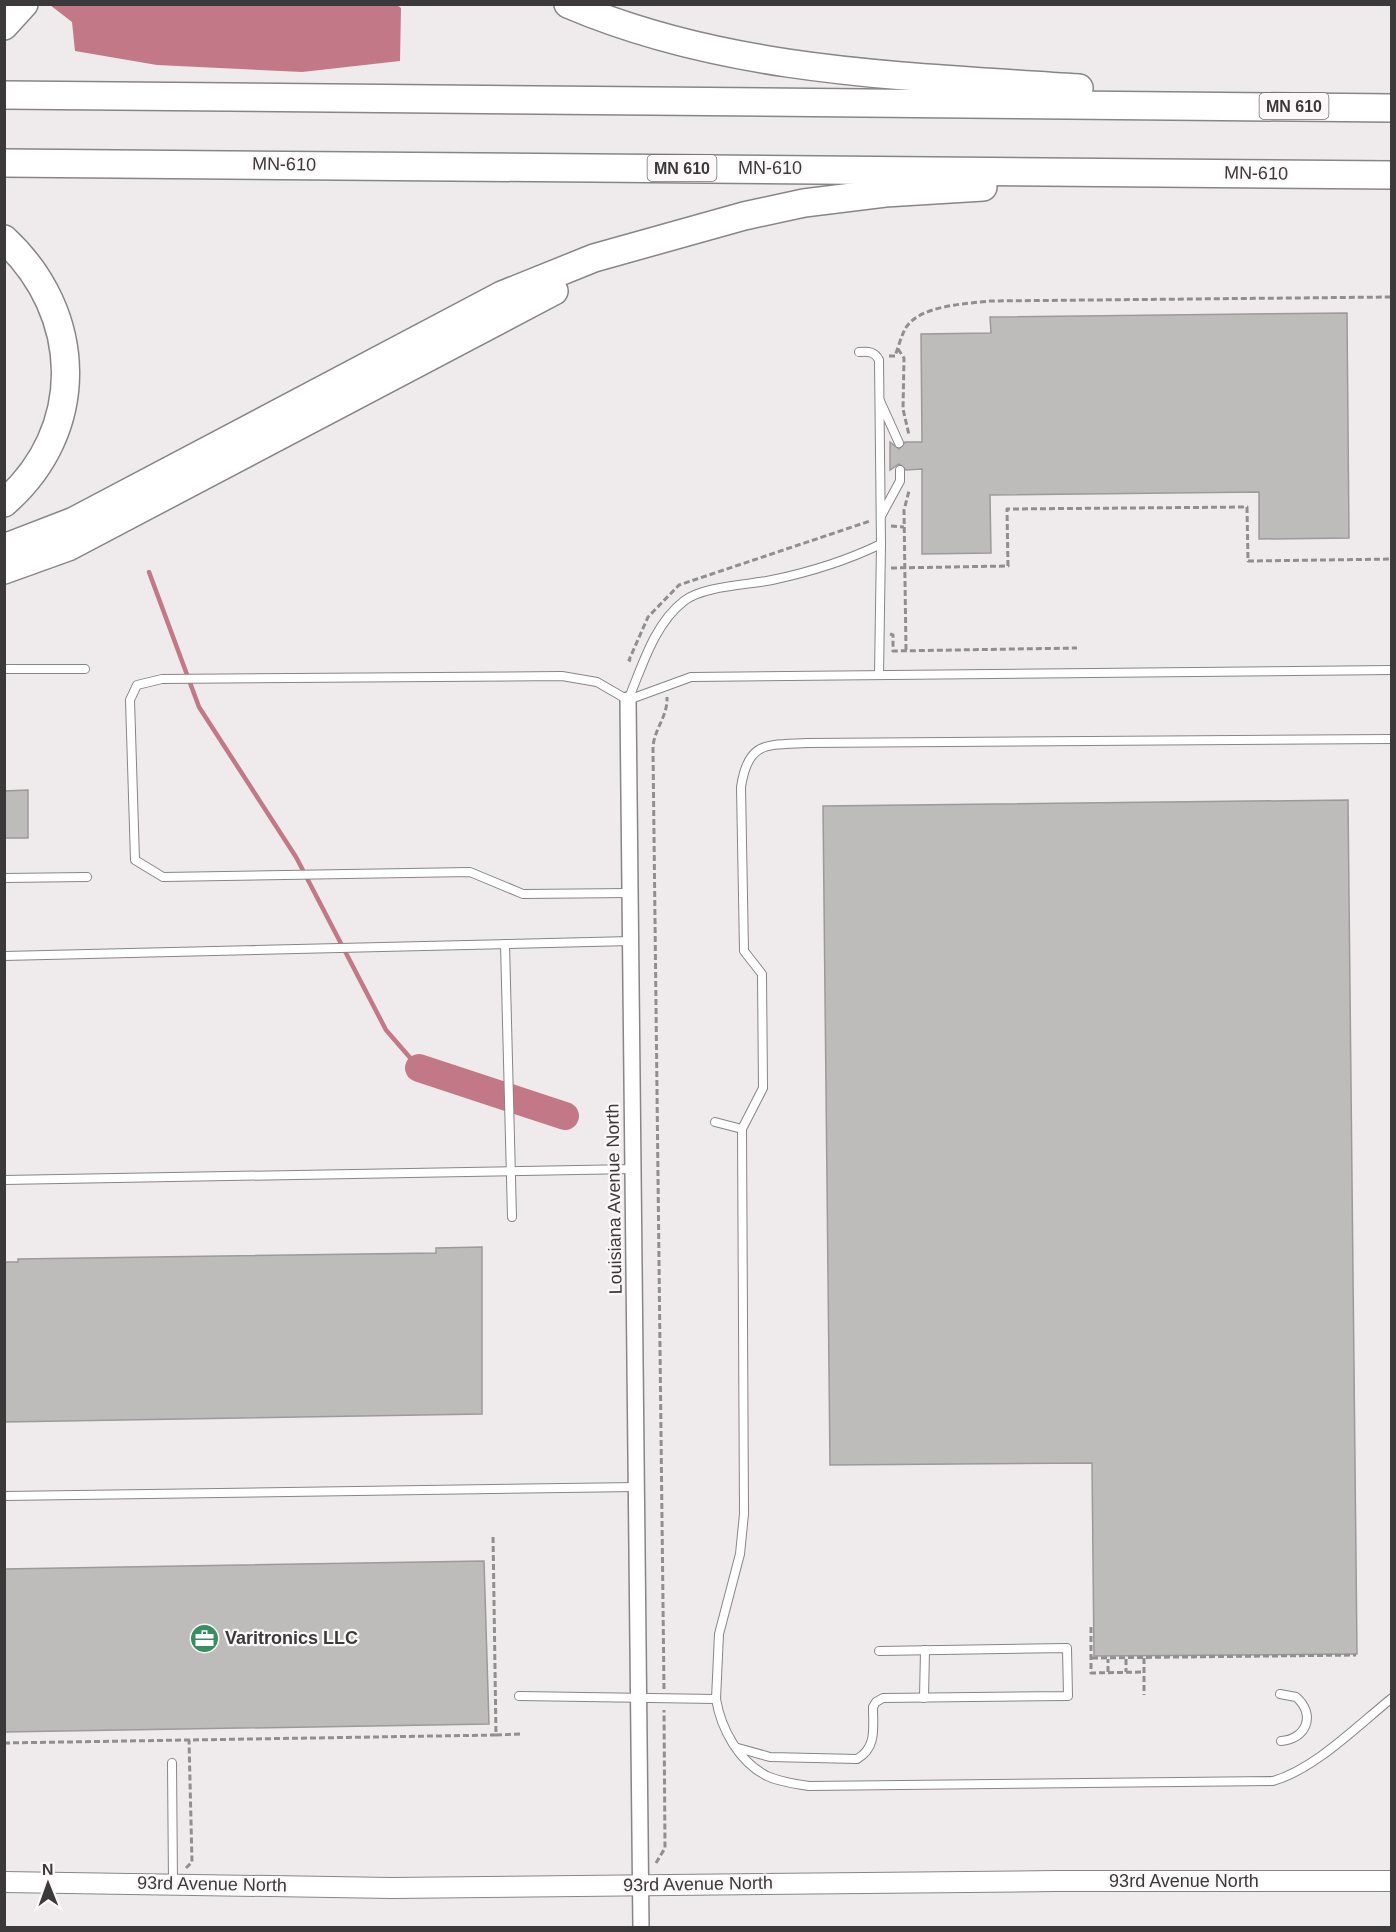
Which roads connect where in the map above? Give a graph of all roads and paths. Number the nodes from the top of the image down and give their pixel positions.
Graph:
1 (568, 4) edge
2 (4, 95) edge
3 (1196, 104) junction
4 (1392, 108) edge
5 (4, 163) edge
6 (1313, 174) junction
7 (1392, 175) edge
8 (4, 239) edge
9 (659, 241) junction
10 (1392, 297) edge
11 (898, 349) junction
12 (860, 352) dead end
13 (877, 355) junction
14 (880, 399) junction
15 (909, 442) dead end
16 (900, 443) dead end
17 (900, 470) dead end
18 (909, 490) dead end
19 (4, 503) edge
20 (880, 520) junction
21 (904, 527) junction
22 (881, 544) junction
23 (4, 548) edge
24 (1392, 559) edge
25 (905, 567) junction
26 (880, 568) junction
27 (4, 570) edge
28 (880, 632) junction
29 (1077, 648) dead end
30 (906, 650) junction
31 (643, 664) junction
32 (4, 669) edge
33 (85, 669) dead end
34 (1392, 670) edge
35 (879, 675) junction
36 (664, 687) junction
37 (628, 700) junction
38 (1392, 739) edge
39 (87, 877) dead end
40 (4, 878) edge
41 (630, 893) junction
42 (631, 941) junction
43 (505, 944) junction
44 (4, 956) edge
45 (715, 1122) dead end
46 (742, 1129) junction
47 (633, 1169) junction
48 (511, 1173) junction
49 (4, 1180) edge
50 (512, 1217) dead end
51 (637, 1487) junction
52 (4, 1496) edge
53 (493, 1534) dead end
54 (1091, 1627) dead end
55 (925, 1650) junction
56 (879, 1651) dead end
57 (1356, 1655) dead end
58 (1108, 1658) junction
59 (1126, 1658) junction
60 (1144, 1658) junction
61 (1092, 1659) junction
62 (1108, 1672) junction
63 (1126, 1672) junction
64 (1144, 1672) junction
65 (1280, 1694) dead end
66 (519, 1695) dead end
67 (1144, 1695) dead end
68 (639, 1697) junction
69 (924, 1698) junction
70 (1392, 1698) edge
71 (716, 1699) junction
72 (664, 1700) junction
73 (520, 1734) dead end
74 (496, 1735) junction
75 (189, 1740) junction
76 (1281, 1741) dead end
77 (4, 1743) edge
78 (736, 1748) junction
79 (172, 1763) dead end
80 (1392, 1881) edge
81 (4, 1882) edge
82 (173, 1883) junction
83 (641, 1884) junction
84 (641, 1928) edge

1 - 3 highway
2 - 3 highway, MN 610
3 - 4 highway, MN 610
5 - 6 highway, MN-610 / MN 610
6 - 7 highway, MN-610 / MN 610
6 - 9 highway
8 - 19 highway
9 - 23 highway
9 - 27 highway
10 - 11 path
11 - 13 path
11 - 15 path
12 - 13 lane
13 - 14 lane
14 - 16 lane
14 - 20 lane
17 - 20 lane
18 - 21 path
20 - 21 path
20 - 22 lane
20 - 31 path
21 - 25 path
22 - 26 lane
22 - 31 lane
24 - 25 path
25 - 26 path
25 - 30 path
26 - 28 lane
28 - 30 path
28 - 35 lane
29 - 30 path
31 - 37 lane
32 - 33 lane
34 - 35 lane
35 - 36 lane
36 - 37 lane
36 - 72 path
37 - 41 street, Louisiana Avenue North
37 - 41 lane
38 - 46 lane
39 - 40 lane
41 - 42 street, Louisiana Avenue North
42 - 43 lane
42 - 47 street, Louisiana Avenue North
43 - 44 lane
43 - 48 lane
45 - 46 lane
46 - 71 lane
47 - 48 lane
47 - 51 street, Louisiana Avenue North
48 - 49 lane
48 - 50 lane
51 - 52 lane
51 - 68 street, Louisiana Avenue North
53 - 74 path
54 - 61 path
55 - 56 lane
55 - 69 lane
55 - 69 lane
57 - 60 path
58 - 59 path
58 - 61 path
58 - 62 path
59 - 60 path
59 - 63 path
60 - 64 path
61 - 62 path
62 - 63 path
63 - 64 path
64 - 67 path
65 - 76 lane
66 - 68 lane
68 - 72 lane
68 - 83 street, Louisiana Avenue North
69 - 78 lane
70 - 78 lane
71 - 72 lane
71 - 78 lane
72 - 83 path
73 - 74 path
74 - 75 path
75 - 77 path
75 - 82 path
79 - 82 lane
80 - 83 street, 93rd Avenue North
81 - 82 street, 93rd Avenue North
82 - 83 street, 93rd Avenue North
83 - 84 street

